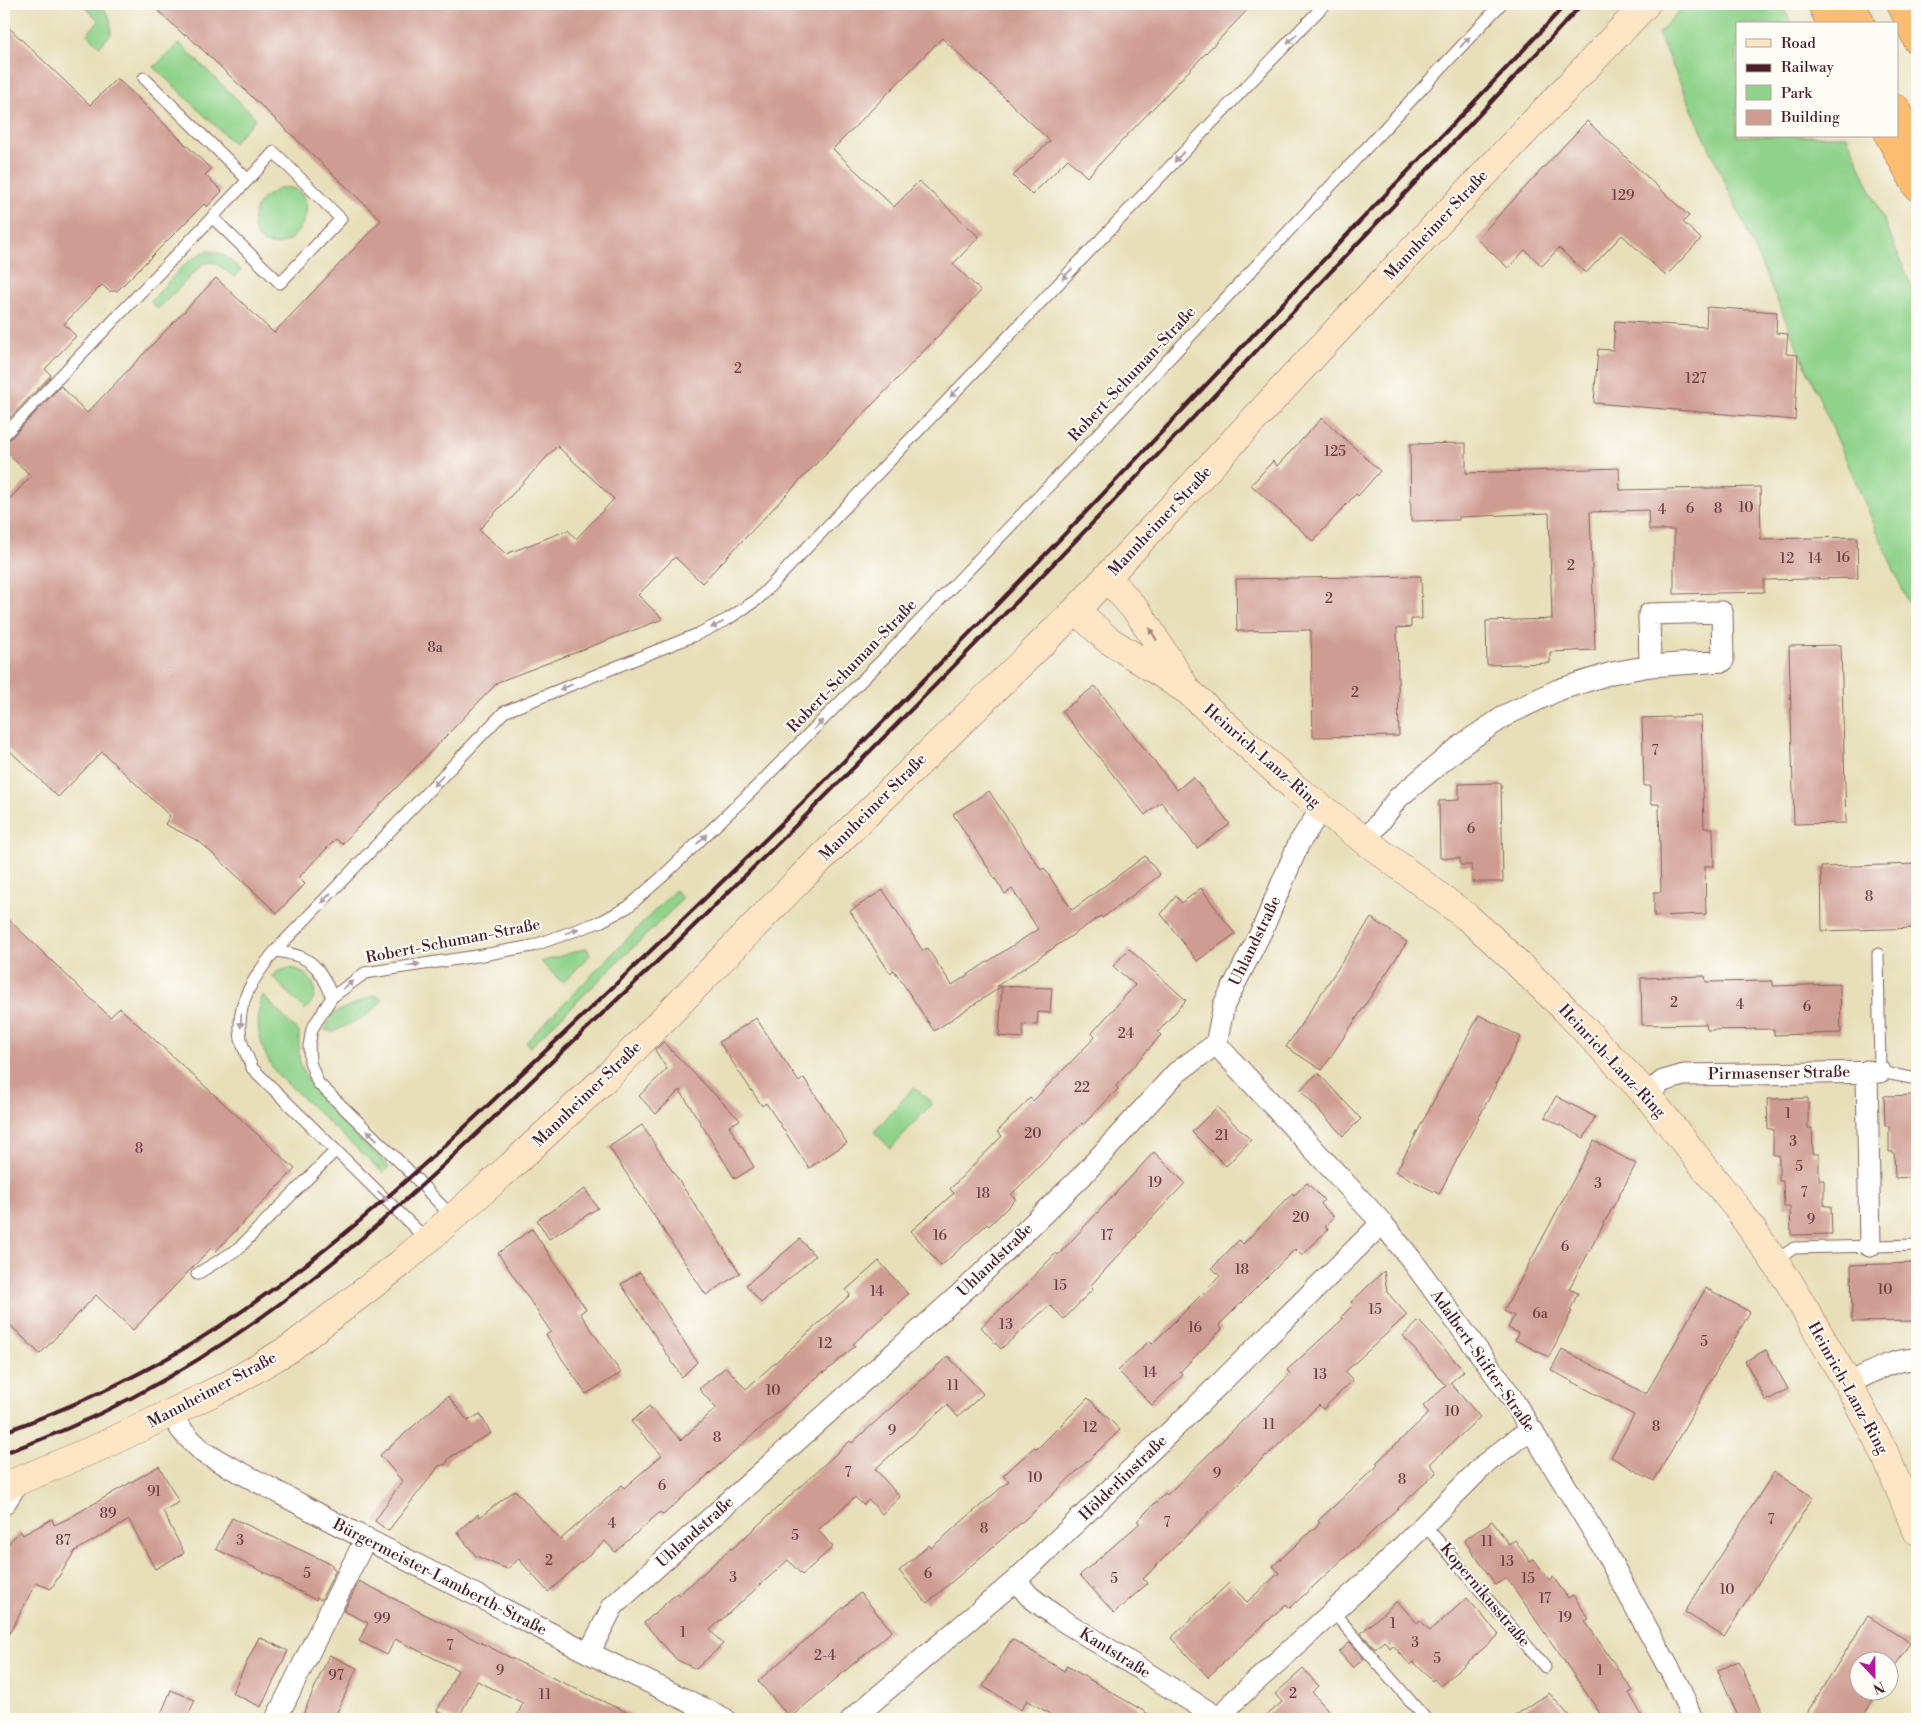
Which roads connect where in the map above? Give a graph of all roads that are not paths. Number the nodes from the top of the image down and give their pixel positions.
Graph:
1 (1325, 4) edge
2 (1501, 4) edge
3 (1646, 4) edge
4 (1822, 4) edge
5 (1852, 4) edge
6 (1901, 4) edge
7 (1830, 22) edge
8 (1860, 22) edge
9 (1917, 40) edge
10 (144, 78) dead end
11 (1898, 112) edge
12 (1890, 138) edge
13 (1917, 160) edge
14 (248, 180) junction
15 (1917, 187) edge
16 (212, 216) junction
17 (4, 435) edge
18 (1106, 577) junction
19 (1076, 610) junction
20 (1650, 666) dead end
21 (1188, 691) junction
22 (1322, 808) junction
23 (1366, 840) junction
24 (275, 951) junction
25 (1878, 954) dead end
26 (332, 997) junction
27 (1216, 1044) junction
28 (1874, 1071) junction
29 (1917, 1079) edge
30 (1646, 1094) junction
31 (336, 1150) junction
32 (453, 1218) junction
33 (1382, 1223) junction
34 (428, 1241) junction
35 (1917, 1245) edge
36 (1870, 1246) junction
37 (1775, 1261) junction
38 (197, 1274) dead end
39 (1917, 1359) edge
40 (1848, 1384) junction
41 (171, 1413) junction
42 (1533, 1431) junction
43 (12, 1484) edge
44 (4, 1504) edge
45 (1424, 1524) junction
46 (1917, 1531) edge
47 (366, 1538) junction
48 (1016, 1580) junction
49 (1333, 1612) junction
50 (589, 1654) junction
51 (1545, 1667) dead end
52 (693, 1712) edge
53 (276, 1719) edge
54 (725, 1719) edge
55 (852, 1719) edge
56 (1220, 1719) edge
57 (1426, 1719) edge
58 (1692, 1719) edge

1 -> 24 lane
26 -> 2 lane, Robert-Schuman-Straße
3 - 18 main road, Mannheimer Straße
4 - 7 highway
5 - 8 highway
6 - 9 highway
10 - 14 lane
11 - 13 highway
12 - 15 highway
14 - 16 lane
14 - 16 lane
16 - 17 lane
18 - 19 main road, Mannheimer Straße
21 -> 18 main road, Heinrich-Lanz-Ring
19 - 21 main road, Heinrich-Lanz-Ring
19 - 32 main road, Mannheimer Straße
20 - 23 street
21 - 22 main road, Heinrich-Lanz-Ring
22 - 23 main road, Heinrich-Lanz-Ring
22 - 27 street, Uhlandstraße
23 - 30 main road, Heinrich-Lanz-Ring
24 - 26 lane
24 -> 31 lane
25 - 28 lane
32 -> 26 lane, Robert-Schuman-Straße
27 - 33 street, Adalbert-Stifter-Straße
27 - 50 street, Uhlandstraße
28 - 29 lane, Pirmasenser Straße
28 - 30 street, Pirmasenser Straße
28 - 36 street
30 - 37 main road, Heinrich-Lanz-Ring
31 -> 34 lane
31 - 38 lane
32 - 34 main road, Mannheimer Straße
33 - 42 street, Adalbert-Stifter-Straße
33 - 48 street, Hölderlinstraße
34 - 41 main road, Mannheimer Straße
35 - 36 lane
36 - 37 lane
37 - 40 main road, Heinrich-Lanz-Ring
39 - 40 street
40 - 46 main road, Heinrich-Lanz-Ring
41 - 43 main road, Mannheimer Straße
41 - 47 street, Bürgermeister-Lamberth-Straße
42 - 45 street
42 - 58 street, Adalbert-Stifter-Straße
43 - 44 street
45 - 49 street
45 - 51 lane, Kopernikusstraße
47 - 50 street, Bürgermeister-Lamberth-Straße
47 - 53 street
48 - 55 street, Hölderlinstraße
48 - 56 street, Kantstraße
49 - 56 street
49 - 57 lane
50 - 52 street, Bürgermeister-Lamberth-Straße
52 - 54 street, Bürgermeister-Lamberth-Straße

